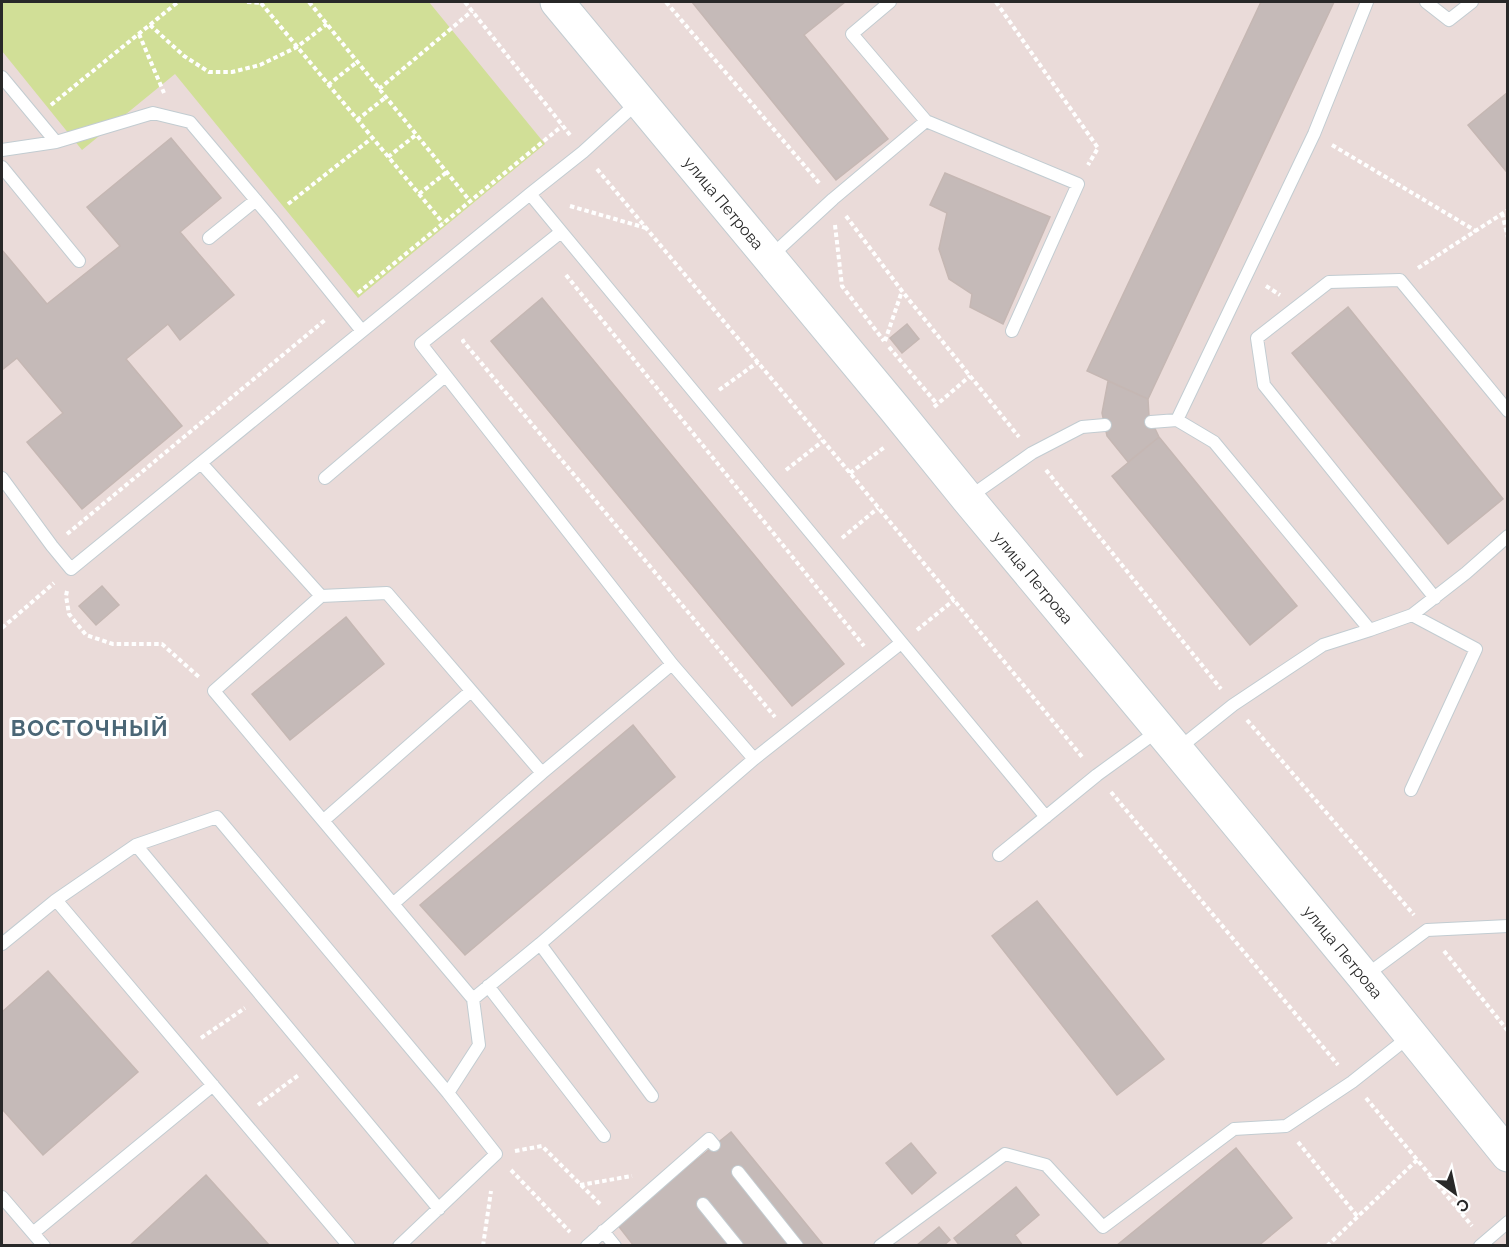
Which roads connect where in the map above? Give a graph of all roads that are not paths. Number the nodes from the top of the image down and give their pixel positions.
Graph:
1 (557, 2) edge
2 (890, 2) edge
3 (1367, 2) edge
4 (1426, 2) edge
5 (1472, 2) edge
6 (2, 76) edge
7 (639, 101) junction
8 (926, 122) junction
9 (56, 142) junction
10 (2, 150) edge
11 (2, 167) edge
12 (530, 194) junction
13 (256, 200) junction
14 (561, 232) junction
15 (209, 238) dead end
16 (769, 257) junction
17 (79, 261) dead end
18 (362, 331) junction
19 (1012, 331) dead end
20 (446, 376) junction
21 (1508, 411) edge
22 (1177, 420) junction
23 (1151, 422) dead end
24 (1105, 425) dead end
25 (201, 463) junction
26 (2, 478) edge
27 (325, 478) dead end
28 (968, 499) junction
29 (1508, 536) edge
30 (321, 596) junction
31 (1435, 598) junction
32 (1412, 615) junction
33 (1370, 630) junction
34 (901, 643) junction
35 (672, 664) junction
36 (471, 691) junction
37 (1168, 739) junction
38 (754, 759) junction
39 (542, 773) junction
40 (1411, 790) dead end
41 (1046, 817) junction
42 (324, 820) junction
43 (136, 845) junction
44 (999, 855) dead end
45 (56, 900) junction
46 (394, 903) junction
47 (1508, 926) edge
48 (2, 944) edge
49 (540, 944) junction
50 (1364, 977) junction
51 (488, 986) junction
52 (474, 999) junction
53 (1411, 1035) junction
54 (213, 1085) junction
55 (448, 1093) junction
56 (652, 1096) dead end
57 (604, 1136) dead end
58 (714, 1145) dead end
59 (1508, 1155) edge
60 (738, 1172) dead end
61 (2, 1197) edge
62 (703, 1204) dead end
63 (439, 1209) junction
64 (1508, 1222) edge
65 (603, 1231) junction
66 (33, 1233) junction
67 (1482, 1243) edge
68 (44, 1245) edge
69 (349, 1245) edge
70 (399, 1245) edge
71 (587, 1245) edge
72 (615, 1245) edge
73 (737, 1245) edge
74 (797, 1245) edge
75 (880, 1245) edge

1 - 7 main road, улица Петрова
2 - 8 lane
3 - 22 lane
4 - 5 lane
6 - 9 lane
7 - 12 lane
7 - 16 main road, улица Петрова
8 - 16 lane
8 - 19 lane
9 - 10 lane
9 - 13 lane
11 - 17 lane
12 - 14 lane
12 - 18 lane
13 - 15 lane
13 - 18 lane
14 - 20 lane
14 - 34 lane
16 - 28 main road, улица Петрова
18 - 25 lane
20 - 27 lane
20 - 35 lane
21 - 31 lane
22 - 23 lane
22 - 33 lane
24 - 28 lane
25 - 26 lane
25 - 30 lane
28 - 37 main road, улица Петрова
29 - 31 lane
30 - 36 lane
30 - 42 lane
31 - 32 lane
32 - 33 lane
32 - 40 lane
33 - 37 lane
34 - 38 lane
34 - 41 lane
35 - 38 lane
35 - 39 lane
36 - 39 lane
36 - 42 lane
37 - 41 lane
37 - 50 main road, улица Петрова
38 - 49 lane
39 - 46 lane
41 - 44 lane
42 - 46 lane
43 - 45 lane
43 - 55 lane
43 - 63 lane
45 - 48 lane
45 - 54 lane
46 - 52 lane
47 - 50 lane
49 - 51 lane
49 - 56 lane
50 - 53 main road, улица Петрова
51 - 52 lane
51 - 57 lane
52 - 55 lane
53 - 59 main road, улица Петрова
53 - 75 lane
54 - 66 lane
54 - 69 lane
55 - 63 lane
58 - 65 lane
60 - 74 lane
61 - 66 lane
62 - 73 lane
63 - 70 lane
64 - 67 lane
65 - 71 lane
65 - 72 lane
66 - 68 lane

